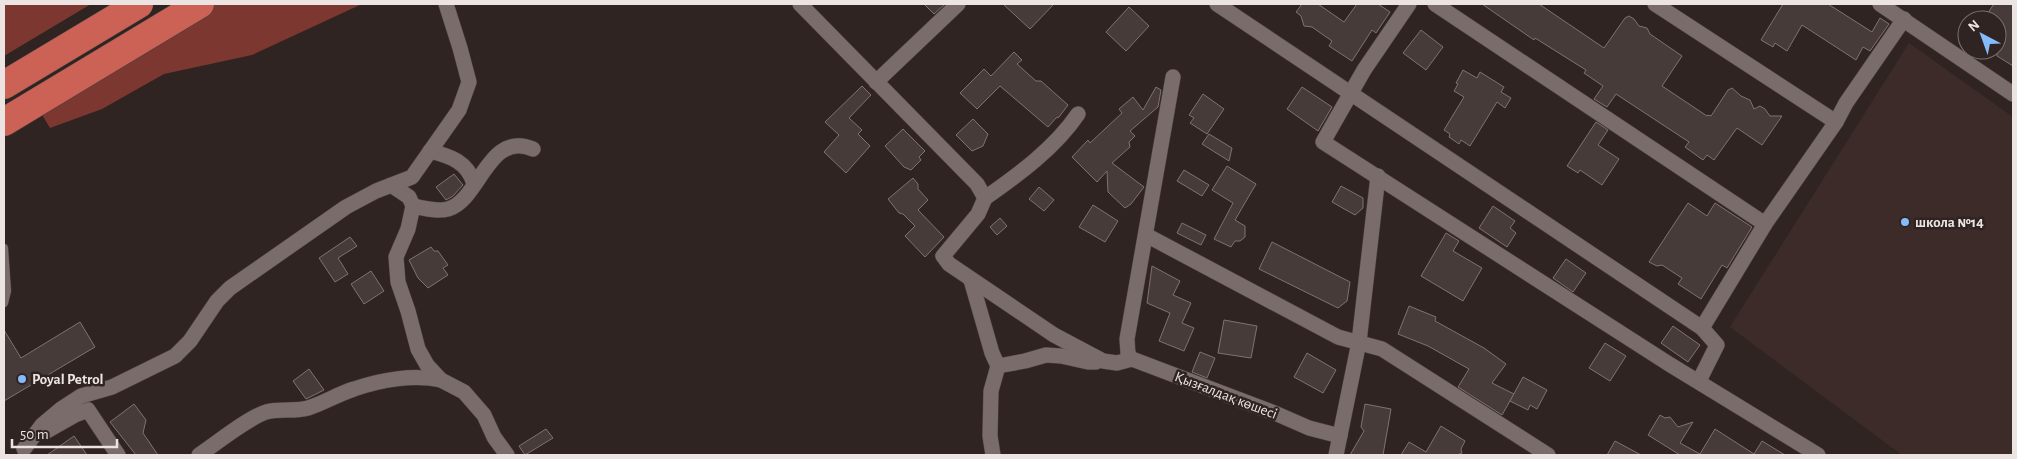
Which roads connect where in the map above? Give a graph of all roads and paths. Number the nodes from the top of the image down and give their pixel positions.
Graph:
1 (139, 4) edge
2 (200, 4) edge
3 (446, 4) edge
4 (800, 4) edge
5 (958, 4) edge
6 (1217, 4) edge
7 (1409, 4) edge
8 (1435, 4) edge
9 (1655, 4) edge
10 (1886, 5) edge
11 (1904, 19) junction
12 (1173, 77) dead end
13 (876, 82) junction
14 (4, 85) edge
15 (1350, 94) junction
16 (2013, 94) edge
17 (1078, 114) dead end
18 (4, 122) edge
19 (1836, 122) junction
20 (533, 149) dead end
21 (430, 151) junction
22 (1378, 176) junction
23 (474, 184) junction
24 (391, 185) junction
25 (985, 198) junction
26 (414, 206) junction
27 (1764, 224) junction
28 (1146, 235) junction
29 (4, 248) edge
30 (971, 280) junction
31 (4, 303) edge
32 (1702, 328) junction
33 (1359, 342) junction
34 (1132, 358) junction
35 (1103, 362) junction
36 (998, 366) junction
37 (440, 380) junction
38 (1700, 381) junction
39 (494, 436) junction
40 (1340, 436) junction
41 (20, 452) edge
42 (118, 455) edge
43 (199, 455) edge
44 (498, 455) edge
45 (508, 455) edge
46 (993, 455) edge
47 (1336, 455) edge
48 (1548, 455) edge
49 (1818, 455) edge

1 - 14 highway
2 - 18 highway
3 - 21 street
4 - 13 street
5 - 13 street
6 - 15 street
7 - 15 street
8 - 27 street
9 - 19 street
10 - 11 street
11 - 16 street
11 - 19 street
12 - 28 street
13 - 25 street
15 - 22 street
15 - 32 street
17 - 25 street
19 - 27 street
20 - 23 street
21 - 23 street
21 - 24 street
22 - 33 street
22 - 38 street
23 - 26 street
24 - 26 street
24 - 41 street
25 - 30 street
26 - 37 street
27 - 32 street
28 - 33 street
28 - 34 street
29 - 31 lane
30 - 35 street
30 - 36 street
32 - 38 street
33 - 40 street
33 - 48 street
34 - 35 street
34 - 40 street, Қызғалдақ көшесі
35 - 36 street
36 - 46 street
37 - 39 street
37 - 43 street
38 - 49 street
39 - 44 street
39 - 45 street
40 - 47 street
41 - 42 street

